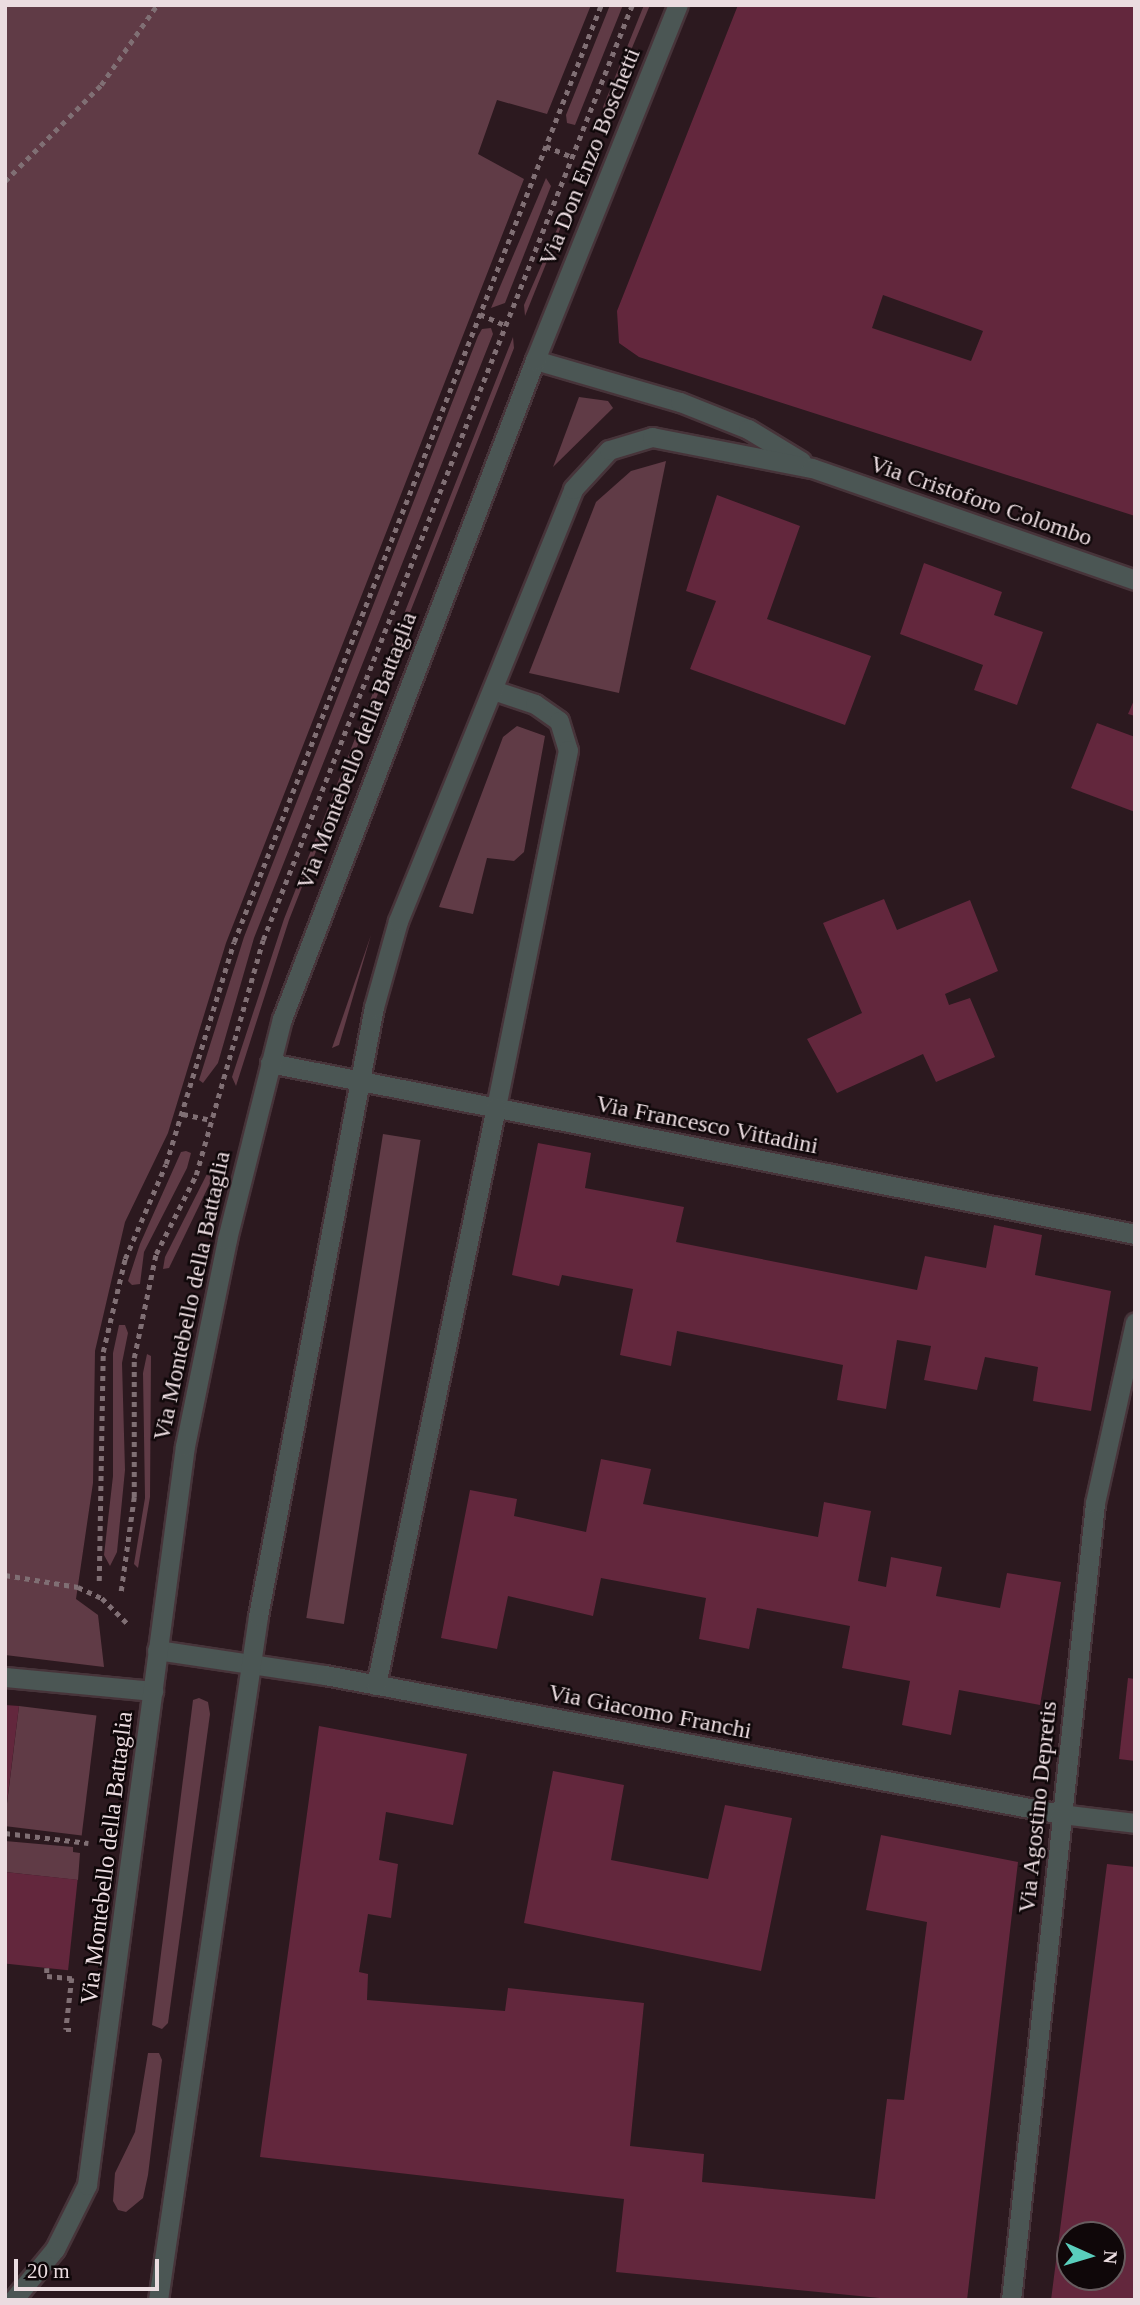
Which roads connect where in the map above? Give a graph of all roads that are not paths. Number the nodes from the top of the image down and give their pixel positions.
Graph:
1 (678, 5) edge
2 (549, 328) joint
3 (535, 360) junction
4 (812, 468) junction
5 (1135, 580) edge
6 (493, 690) junction
7 (270, 1063) junction
8 (359, 1082) junction
9 (496, 1107) junction
10 (1135, 1234) edge
11 (1135, 1322) edge
12 (157, 1650) junction
13 (252, 1663) junction
14 (5, 1677) edge
15 (376, 1685) junction
16 (153, 1691) junction
17 (1061, 1814) junction
18 (1135, 1823) edge
19 (13, 2300) edge
20 (158, 2300) edge
21 (1011, 2300) edge

1 - 2 street, Via Don Enzo Boschetti
2 - 3 street, Via Montebello della Battaglia
3 - 4 street, Via Cristoforo Colombo
3 - 7 street, Via Montebello della Battaglia
4 - 5 street, Via Cristoforo Colombo
4 - 6 street, Via Cristoforo Colombo
6 - 8 street
6 - 9 street
7 - 8 street, Via Francesco Vittadini
7 - 12 street, Via Montebello della Battaglia
8 - 9 street, Via Francesco Vittadini
8 - 13 street
9 - 10 street, Via Francesco Vittadini
9 - 15 street
11 - 17 street, Via Agostino Depretis
12 - 13 street, Via Giacomo Franchi
12 - 16 street, Via Montebello della Battaglia
13 - 15 street, Via Giacomo Franchi
13 - 20 street
14 - 16 street
15 - 17 street, Via Giacomo Franchi
16 - 19 street, Via Montebello della Battaglia
17 - 18 street, Via Giacomo Franchi
17 - 21 street, Via Agostino Depretis

